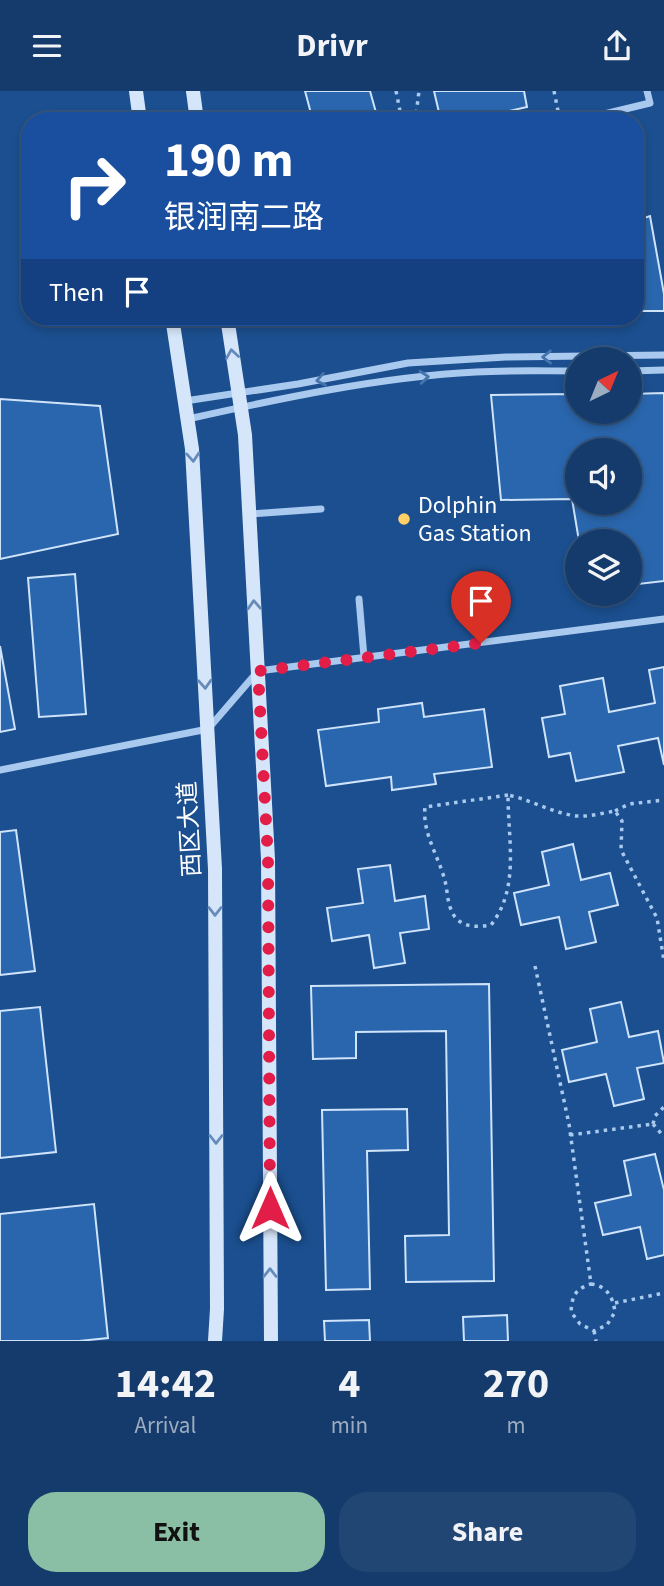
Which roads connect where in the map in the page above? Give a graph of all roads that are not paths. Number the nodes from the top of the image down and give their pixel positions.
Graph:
1 (136, 91) edge
2 (193, 91) edge
3 (647, 91) edge
4 (139, 112) edge
5 (196, 112) edge
6 (613, 112) edge
7 (173, 326) edge
8 (228, 326) edge
9 (664, 355) edge
10 (664, 370) edge
11 (565, 371) edge
12 (642, 371) edge
13 (239, 400) junction
14 (185, 401) junction
15 (188, 419) junction
16 (321, 509) dead end
17 (249, 515) junction
18 (359, 599) dead end
19 (664, 619) edge
20 (364, 657) junction
21 (258, 671) junction
22 (208, 729) junction
23 (0, 770) edge
24 (215, 1341) edge
25 (271, 1341) edge

1 - 4 main road
2 - 5 main road
3 - 6 street
7 - 14 main road, 西区大道
13 -> 8 main road
9 -> 13 street
10 - 12 street
13 -> 11 street
13 - 14 street
13 - 15 street
13 - 17 main road
14 - 15 main road, 西区大道
15 -> 22 main road, 西区大道
16 - 17 street
21 -> 17 main road
18 - 20 street
19 - 20 street
20 - 21 street
21 - 22 street
25 -> 21 main road
22 - 23 street
22 -> 24 main road, 西区大道

